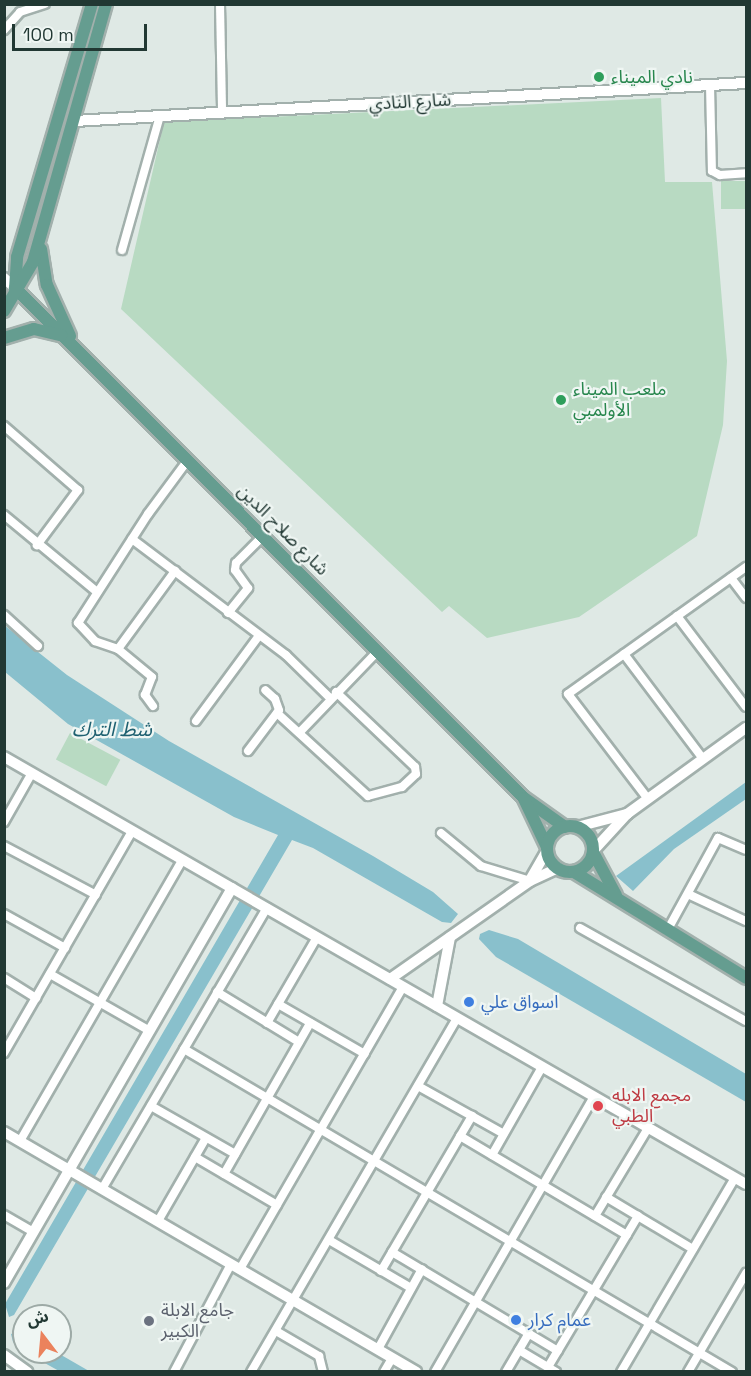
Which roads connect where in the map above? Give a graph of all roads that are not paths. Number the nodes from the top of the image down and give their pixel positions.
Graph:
1 (45, 4) edge
2 (92, 4) edge
3 (106, 4) edge
4 (220, 4) edge
5 (4, 30) edge
6 (747, 83) edge
7 (710, 85) junction
8 (222, 113) junction
9 (160, 116) junction
10 (74, 121) junction
11 (747, 173) edge
12 (40, 236) junction
13 (122, 250) dead end
14 (4, 278) edge
15 (15, 288) junction
16 (4, 311) edge
17 (64, 336) junction
18 (4, 338) edge
19 (78, 351) junction
20 (5, 429) edge
21 (188, 460) junction
22 (4, 516) edge
23 (263, 537) junction
24 (132, 539) junction
25 (37, 545) junction
26 (747, 567) edge
27 (175, 571) junction
28 (731, 578) junction
29 (97, 592) junction
30 (747, 598) edge
31 (228, 613) junction
32 (4, 615) edge
33 (677, 616) junction
34 (258, 637) junction
35 (38, 646) dead end
36 (118, 649) junction
37 (378, 651) junction
38 (624, 654) junction
39 (265, 690) dead end
40 (333, 695) junction
41 (153, 706) dead end
42 (747, 706) edge
43 (277, 713) junction
44 (196, 722) dead end
45 (747, 728) edge
46 (300, 732) junction
47 (248, 751) dead end
48 (4, 757) edge
49 (703, 759) junction
50 (32, 773) junction
51 (524, 798) junction
52 (648, 799) junction
53 (627, 814) junction
54 (4, 822) edge
55 (571, 827) junction
56 (132, 831) junction
57 (441, 833) dead end
58 (4, 846) edge
59 (548, 849) junction
60 (747, 850) edge
61 (593, 852) junction
62 (182, 860) junction
63 (558, 868) junction
64 (574, 872) junction
65 (530, 881) junction
66 (232, 888) junction
67 (688, 894) junction
68 (96, 895) junction
69 (624, 905) junction
70 (267, 908) junction
71 (4, 914) edge
72 (747, 921) edge
73 (580, 928) dead end
74 (667, 931) junction
75 (450, 936) junction
76 (317, 937) junction
77 (65, 948) junction
78 (50, 974) junction
79 (4, 978) edge
80 (747, 978) edge
81 (390, 980) junction
82 (403, 987) junction
83 (217, 992) junction
84 (36, 998) junction
85 (100, 1002) junction
86 (278, 1004) junction
87 (437, 1006) junction
88 (457, 1018) junction
89 (747, 1021) edge
90 (267, 1023) junction
91 (310, 1023) junction
92 (150, 1031) junction
93 (298, 1042) junction
94 (184, 1049) junction
95 (5, 1050) edge
96 (364, 1054) junction
97 (542, 1067) junction
98 (418, 1086) junction
99 (594, 1097) junction
100 (267, 1098) junction
101 (151, 1106) junction
102 (472, 1116) junction
103 (648, 1128) junction
104 (321, 1129) junction
105 (4, 1132) edge
106 (504, 1134) junction
107 (460, 1136) junction
108 (206, 1138) junction
109 (20, 1141) junction
110 (236, 1154) junction
111 (492, 1155) junction
112 (195, 1157) junction
113 (375, 1161) junction
114 (70, 1170) junction
115 (224, 1174) junction
116 (735, 1178) junction
117 (747, 1184) edge
118 (543, 1185) junction
119 (102, 1189) junction
120 (427, 1192) junction
121 (606, 1197) junction
122 (277, 1205) junction
123 (4, 1215) edge
124 (595, 1216) junction
125 (638, 1216) junction
126 (158, 1221) junction
127 (34, 1232) junction
128 (627, 1234) junction
129 (329, 1240) junction
130 (511, 1241) junction
131 (693, 1249) junction
132 (392, 1252) junction
133 (236, 1267) junction
134 (422, 1269) junction
135 (381, 1271) junction
136 (746, 1275) edge
137 (4, 1283) edge
138 (411, 1288) junction
139 (594, 1290) junction
140 (294, 1300) junction
141 (476, 1302) junction
142 (650, 1323) junction
143 (276, 1331) junction
144 (529, 1333) junction
145 (378, 1349) junction
146 (519, 1350) junction
147 (558, 1351) junction
148 (700, 1352) junction
149 (4, 1355) edge
150 (392, 1358) junction
151 (10, 1363) edge
152 (552, 1369) edge
153 (27, 1371) edge
154 (174, 1371) edge
155 (251, 1371) edge
156 (323, 1371) edge
157 (384, 1371) edge
158 (416, 1371) edge
159 (435, 1371) edge
160 (506, 1371) edge
161 (621, 1371) edge
162 (688, 1371) edge
163 (732, 1371) edge

1 - 5 street
2 - 15 main road
3 - 10 main road
4 - 8 street
6 - 7 street, شارع النادي
7 - 8 street, شارع النادي
7 - 11 street
8 - 9 street, شارع النادي
9 - 10 street, شارع النادي
9 - 13 street
10 - 12 main road
12 - 15 main road
12 - 19 main road
14 - 15 street
15 - 16 main road
15 - 17 main road, شارع صلاح الدين
17 - 18 main road
17 - 19 main road, شارع صلاح الدين
19 - 21 main road, شارع صلاح الدين
20 - 25 street
21 - 23 main road, شارع صلاح الدين
21 - 24 street
22 - 25 street
23 - 31 street
23 - 37 main road, شارع صلاح الدين
24 - 27 street
24 - 29 street
25 - 29 street
26 - 28 street
27 - 31 street
27 - 36 street
28 - 30 street
28 - 33 street
29 - 36 street
31 - 34 street
32 - 35 street
33 - 38 street
33 - 42 street
34 - 40 street
34 - 44 street
36 - 41 street
37 - 40 street
37 - 51 main road, شارع صلاح الدين
38 - 49 street
38 - 52 street
39 - 43 street
40 - 46 street
40 - 46 street
43 - 46 street
43 - 47 street
45 - 49 street
48 - 50 street
49 - 52 street
50 - 54 street
50 - 56 street
51 - 55 main road, شارع صلاح الدين
51 - 59 main road, شارع صلاح الدين
52 - 53 street
53 - 55 street
53 - 61 street
55 - 59 main road
55 - 61 main road
56 - 62 street
56 - 68 street
57 - 65 street
58 - 68 street
59 - 63 main road
59 - 65 street
60 - 67 street
61 - 64 main road
61 - 69 main road
62 - 66 street
62 - 85 street
63 - 64 main road
63 - 65 street
64 - 69 main road
65 - 75 street
66 - 70 street
66 - 92 street
67 - 72 street
67 - 74 street
68 - 77 street
69 - 74 main road
70 - 76 street
70 - 83 street
71 - 77 street
73 - 89 street
74 - 80 main road
75 - 81 street
75 - 87 street
76 - 81 street
76 - 86 street
77 - 78 street
78 - 84 street
78 - 85 street
79 - 84 street
81 - 82 street
82 - 87 street
82 - 96 street
83 - 90 street
83 - 94 street
84 - 95 street
85 - 92 street
85 - 109 street
86 - 90 street
86 - 91 street
87 - 88 street
88 - 97 street
88 - 98 street
90 - 93 street
91 - 93 street
91 - 96 street
92 - 114 street
93 - 100 street
94 - 100 street
94 - 101 street
96 - 104 street
97 - 99 street
97 - 106 street
98 - 102 street
98 - 113 street
99 - 103 street
99 - 118 street
100 - 104 street
100 - 110 street
101 - 108 street
101 - 119 street
102 - 106 street
102 - 107 street
103 - 116 street
103 - 121 street
104 - 113 street
104 - 122 street
105 - 109 street
106 - 111 street
107 - 111 street
107 - 120 street
108 - 110 street
108 - 112 street
109 - 114 street
110 - 115 street
111 - 118 street
112 - 115 street
112 - 126 street
113 - 120 street
113 - 129 street
114 - 119 street
114 - 127 street
115 - 122 street
116 - 117 street
116 - 131 street
118 - 124 street
118 - 130 street
119 - 126 street
120 - 130 street
120 - 132 street
121 - 124 street
121 - 125 street
122 - 133 street
123 - 127 street
124 - 128 street
125 - 128 street
125 - 131 street
126 - 133 street
127 - 137 street
128 - 139 street
129 - 135 street
129 - 140 street
130 - 139 street
130 - 141 street
131 - 142 street
132 - 134 street
132 - 135 street
133 - 140 street
133 - 154 street
134 - 138 street
134 - 141 street
135 - 138 street
136 - 148 street
138 - 145 street
139 - 142 street
139 - 147 street
140 - 143 street
140 - 145 street
141 - 144 street
141 - 159 street
142 - 148 street
142 - 161 street
143 - 155 street
143 - 156 street
144 - 146 street
144 - 147 street
145 - 150 street
146 - 152 street
146 - 160 street
147 - 152 street
148 - 162 street
148 - 163 street
149 - 151 street
150 - 157 street
150 - 158 street
151 - 153 street

